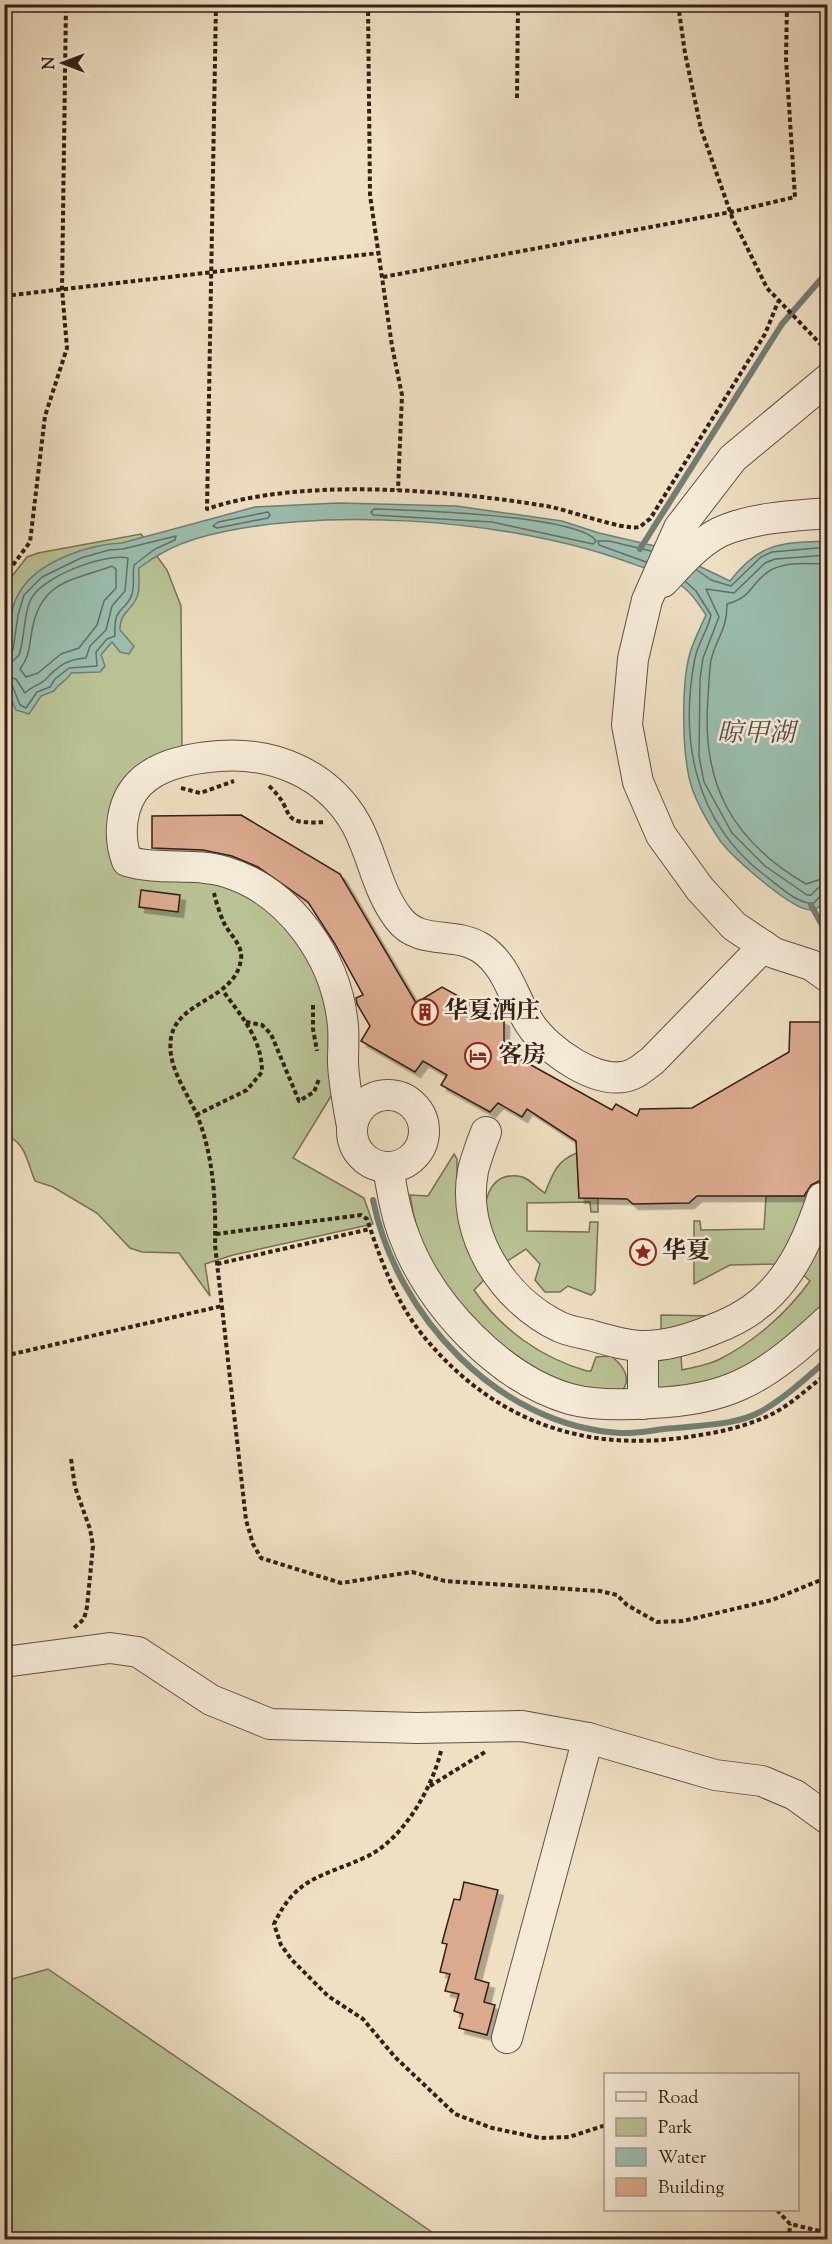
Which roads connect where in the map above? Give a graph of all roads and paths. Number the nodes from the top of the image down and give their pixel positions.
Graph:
1 (66, 4) edge
2 (216, 4) edge
3 (368, 4) edge
4 (518, 4) edge
5 (678, 4) edge
6 (787, 4) edge
7 (517, 98) dead end
8 (731, 212) junction
9 (379, 253) junction
10 (212, 271) junction
11 (383, 276) junction
12 (62, 289) junction
13 (4, 296) edge
14 (778, 302) junction
15 (828, 352) edge
16 (828, 379) edge
17 (398, 490) junction
18 (828, 513) edge
19 (4, 577) edge
20 (647, 600) junction
21 (157, 772) junction
22 (240, 779) dead end
23 (262, 782) dead end
24 (354, 821) junction
25 (213, 870) junction
26 (764, 946) junction
27 (828, 977) edge
28 (223, 991) junction
29 (314, 1001) dead end
30 (246, 1022) junction
31 (319, 1062) dead end
32 (319, 1070) dead end
33 (196, 1115) junction
34 (352, 1126) junction
35 (486, 1132) dead end
36 (388, 1167) junction
37 (821, 1218) edge
38 (370, 1229) dead end
39 (217, 1264) junction
40 (222, 1306) junction
41 (828, 1320) edge
42 (643, 1346) junction
43 (4, 1356) edge
44 (643, 1404) junction
45 (71, 1459) dead end
46 (828, 1577) edge
47 (64, 1632) dead end
48 (4, 1662) edge
49 (447, 1728) junction
50 (588, 1738) junction
51 (489, 1750) dead end
52 (429, 1786) junction
53 (828, 1819) edge
54 (507, 2038) dead end
55 (604, 2126) edge
56 (778, 2211) edge
57 (790, 2224) junction
58 (828, 2233) edge
59 (789, 2240) edge

1 - 12 path
2 - 10 path
3 - 9 path
4 - 7 path
5 - 8 path
6 - 8 path
8 - 11 path
8 - 14 path
9 - 10 path
9 - 11 path
10 - 12 path
10 - 17 path
11 - 17 path
12 - 13 path
12 - 19 path
14 - 15 path
14 - 17 path
16 - 20 street
18 - 20 street
20 - 26 street
21 - 22 path
21 - 24 street
21 - 25 street
23 - 24 path
24 - 26 street
25 - 28 path
25 - 34 street
26 - 27 street
28 - 30 path
28 - 33 path
29 - 31 path
30 - 32 path
30 - 33 path
33 - 39 path
34 - 36 street
34 - 36 street
35 - 42 street
36 - 44 street
37 - 42 street
38 - 39 path
39 - 40 path
40 - 43 path
40 - 46 path
41 - 44 street
42 - 44 street
45 - 47 path
48 - 49 street
49 - 50 street
49 - 52 path
50 - 53 street
50 - 54 street
51 - 52 path
52 - 55 path
56 - 57 path
57 - 58 path
57 - 59 path

